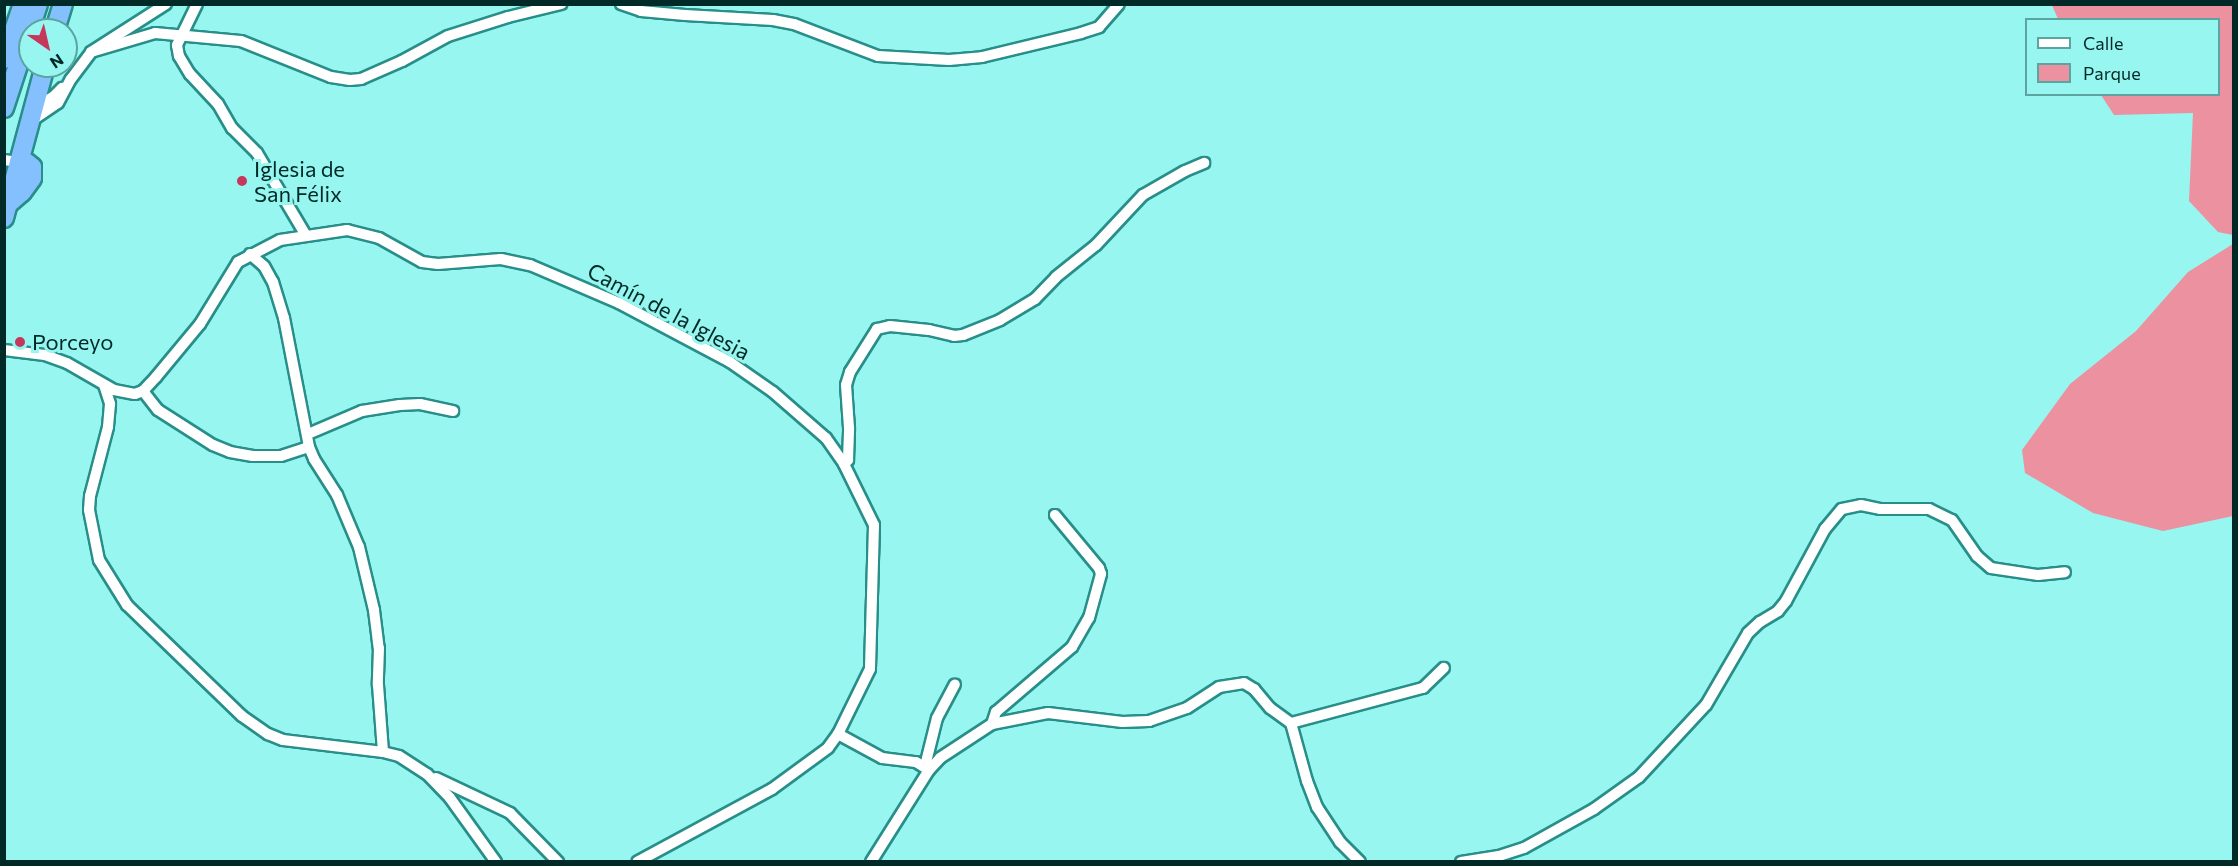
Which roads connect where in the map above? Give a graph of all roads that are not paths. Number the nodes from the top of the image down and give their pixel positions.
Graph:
1 (23, 4) edge
2 (38, 4) edge
3 (166, 4) edge
4 (197, 4) edge
5 (561, 4) edge
6 (621, 4) edge
7 (1119, 4) edge
8 (182, 35) junction
9 (91, 52) junction
10 (4, 59) edge
11 (41, 78) edge
12 (71, 79) junction
13 (34, 103) junction
14 (4, 108) edge
15 (29, 122) junction
16 (12, 161) edge
17 (1204, 164) dead end
18 (6, 211) edge
19 (305, 234) junction
20 (250, 254) junction
21 (6, 349) edge
22 (104, 385) junction
23 (143, 391) junction
24 (453, 411) dead end
25 (308, 434) junction
26 (309, 447) junction
27 (844, 464) junction
28 (1054, 515) dead end
29 (2065, 572) dead end
30 (1444, 668) dead end
31 (955, 684) dead end
32 (1291, 723) junction
33 (992, 724) junction
34 (838, 734) junction
35 (383, 752) junction
36 (927, 768) junction
37 (427, 774) junction
38 (496, 861) edge
39 (558, 861) edge
40 (638, 861) edge
41 (871, 861) edge
42 (1360, 861) edge
43 (1461, 861) edge

1 - 10 highway
2 - 14 highway
3 - 9 street
4 - 8 street
5 - 8 street
6 - 7 street
8 - 9 street
8 - 19 street
9 - 12 street
11 - 13 highway
12 - 13 street
12 - 15 street
13 - 15 highway
15 - 16 highway
16 - 18 highway
17 - 27 street
19 - 20 street, Camín de la Iglesia
19 - 27 street, Camín de la Iglesia
20 - 23 street, Camín de la Iglesia
20 - 25 street
21 - 22 street
22 - 23 street
22 - 35 street
23 - 26 street
24 - 25 street
25 - 26 street
26 - 35 street
27 - 34 street, Camín de la Iglesia
28 - 33 street
29 - 43 street
30 - 32 street
31 - 36 street
32 - 33 street
32 - 42 street
33 - 36 street
34 - 36 street
34 - 40 street, Camín de la Iglesia
35 - 37 street
36 - 41 street
37 - 38 street
37 - 39 street

